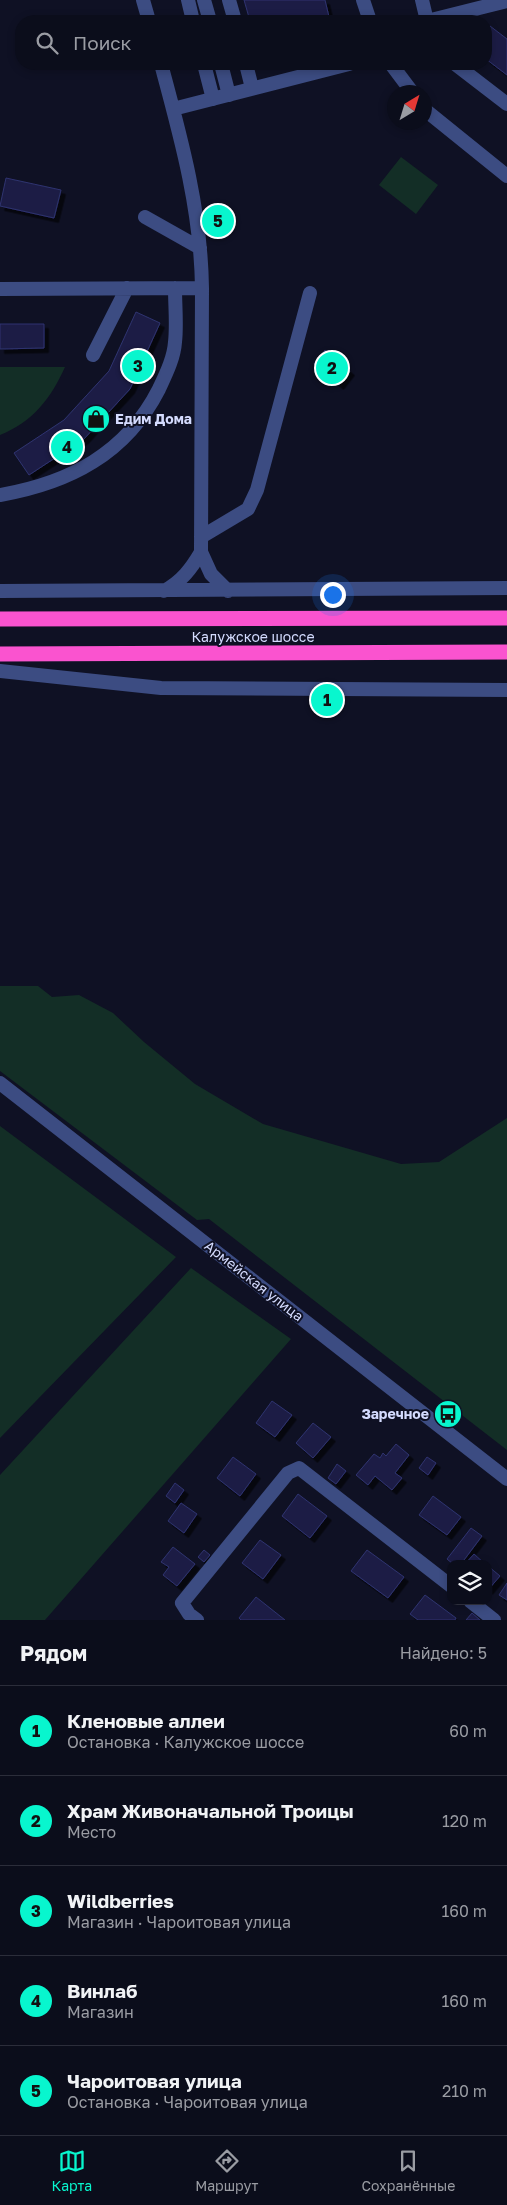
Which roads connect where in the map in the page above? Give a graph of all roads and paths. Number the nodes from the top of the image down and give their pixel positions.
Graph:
1 (143, 0) edge
2 (188, 0) edge
3 (204, 0) edge
4 (229, 0) edge
5 (422, 0) edge
6 (368, 1) edge
7 (504, 5) edge
8 (147, 15) edge
9 (192, 15) edge
10 (208, 15) edge
11 (233, 15) edge
12 (369, 15) edge
13 (426, 15) edge
14 (456, 15) edge
15 (163, 70) edge
16 (206, 70) edge
17 (223, 70) edge
18 (248, 70) edge
19 (325, 70) edge
20 (396, 70) edge
21 (463, 70) edge
22 (407, 85) edge
23 (252, 88) junction
24 (229, 94) junction
25 (213, 98) junction
26 (507, 104) edge
27 (173, 109) junction
28 (432, 115) edge
29 (507, 176) edge
30 (145, 217) dead end
31 (200, 248) junction
32 (127, 288) junction
33 (175, 288) junction
34 (202, 288) junction
35 (0, 289) edge
36 (310, 293) dead end
37 (93, 355) dead end
38 (0, 495) edge
39 (201, 537) junction
40 (201, 552) junction
41 (507, 588) edge
42 (0, 591) edge
43 (164, 591) junction
44 (228, 591) junction
45 (507, 612) edge
46 (507, 618) edge
47 (0, 619) edge
48 (416, 619) junction
49 (507, 652) edge
50 (0, 654) edge
51 (0, 671) edge
52 (507, 690) edge
53 (0, 1084) edge
54 (507, 1479) edge
55 (447, 1583) edge
56 (475, 1605) edge
57 (197, 1620) edge
58 (494, 1620) edge

1 - 8 street
2 - 9 street
3 - 10 street
4 - 11 street
5 - 13 street
6 - 12 street
7 - 14 street
15 - 27 street
16 - 25 street
17 - 24 street
18 - 23 street
19 - 23 street
20 - 22 street
21 - 26 street
23 - 24 street
24 - 25 street
25 - 27 street
27 - 31 street
28 - 29 street
30 - 31 street
31 - 34 street
32 - 33 street
32 - 35 street
32 - 37 street
33 - 34 street
33 - 38 street
34 - 39 street
36 - 39 street
39 - 40 street
40 - 43 street
40 - 44 street
41 - 44 street
42 - 43 street
43 - 44 street
45 - 48 street
46 - 48 highway, Калужское шоссе
47 - 48 highway, Калужское шоссе
49 - 50 highway, Калужское шоссе
51 - 52 street
53 - 54 street, Армейская улица
55 - 57 street
56 - 58 street

